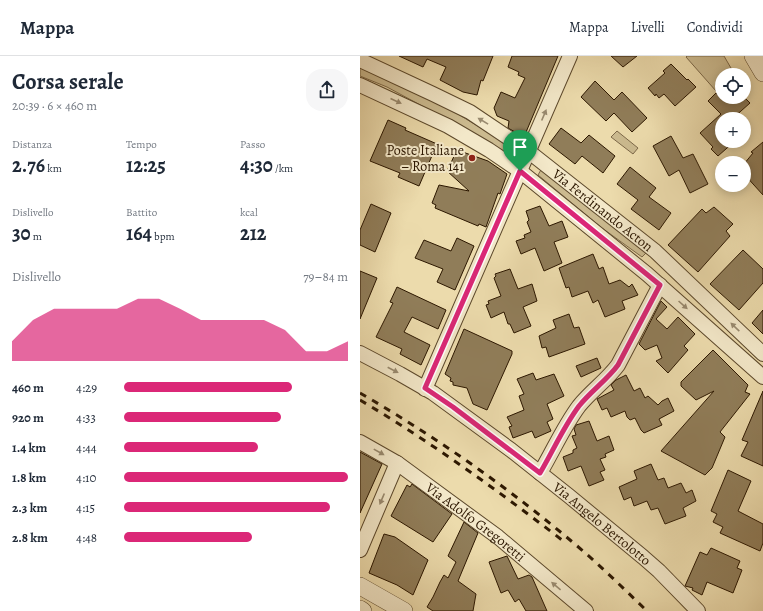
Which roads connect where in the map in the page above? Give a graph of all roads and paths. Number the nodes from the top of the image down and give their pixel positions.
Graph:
1 (570, 56) edge
2 (753, 56) edge
3 (360, 60) edge
4 (763, 73) edge
5 (360, 85) edge
6 (528, 151) junction
7 (520, 171) junction
8 (660, 285) junction
9 (360, 353) edge
10 (763, 354) edge
11 (763, 377) edge
12 (425, 388) junction
13 (360, 442) edge
14 (397, 463) junction
15 (540, 473) junction
16 (360, 550) edge
17 (360, 586) edge
18 (360, 609) edge
19 (363, 611) edge
20 (404, 611) edge
21 (586, 611) edge
22 (698, 611) edge

6 -> 1 street
2 - 4 street
6 -> 3 street, Via Ferdinando Acton
5 -> 7 street, Via Ferdinando Acton
6 - 7 street
10 -> 6 street, Via Ferdinando Acton
7 - 8 street, Via Ferdinando Acton
7 - 12 street
8 -> 11 street, Via Ferdinando Acton
8 - 15 street
9 -> 12 street, Via Angelo Bertolotto
12 - 15 street, Via Angelo Bertolotto
13 -> 14 street, Via Adolfo Gregoretti
14 -> 16 street
21 -> 14 street, Via Adolfo Gregoretti
15 - 22 street, Via Angelo Bertolotto
17 - 20 street
18 - 19 street

